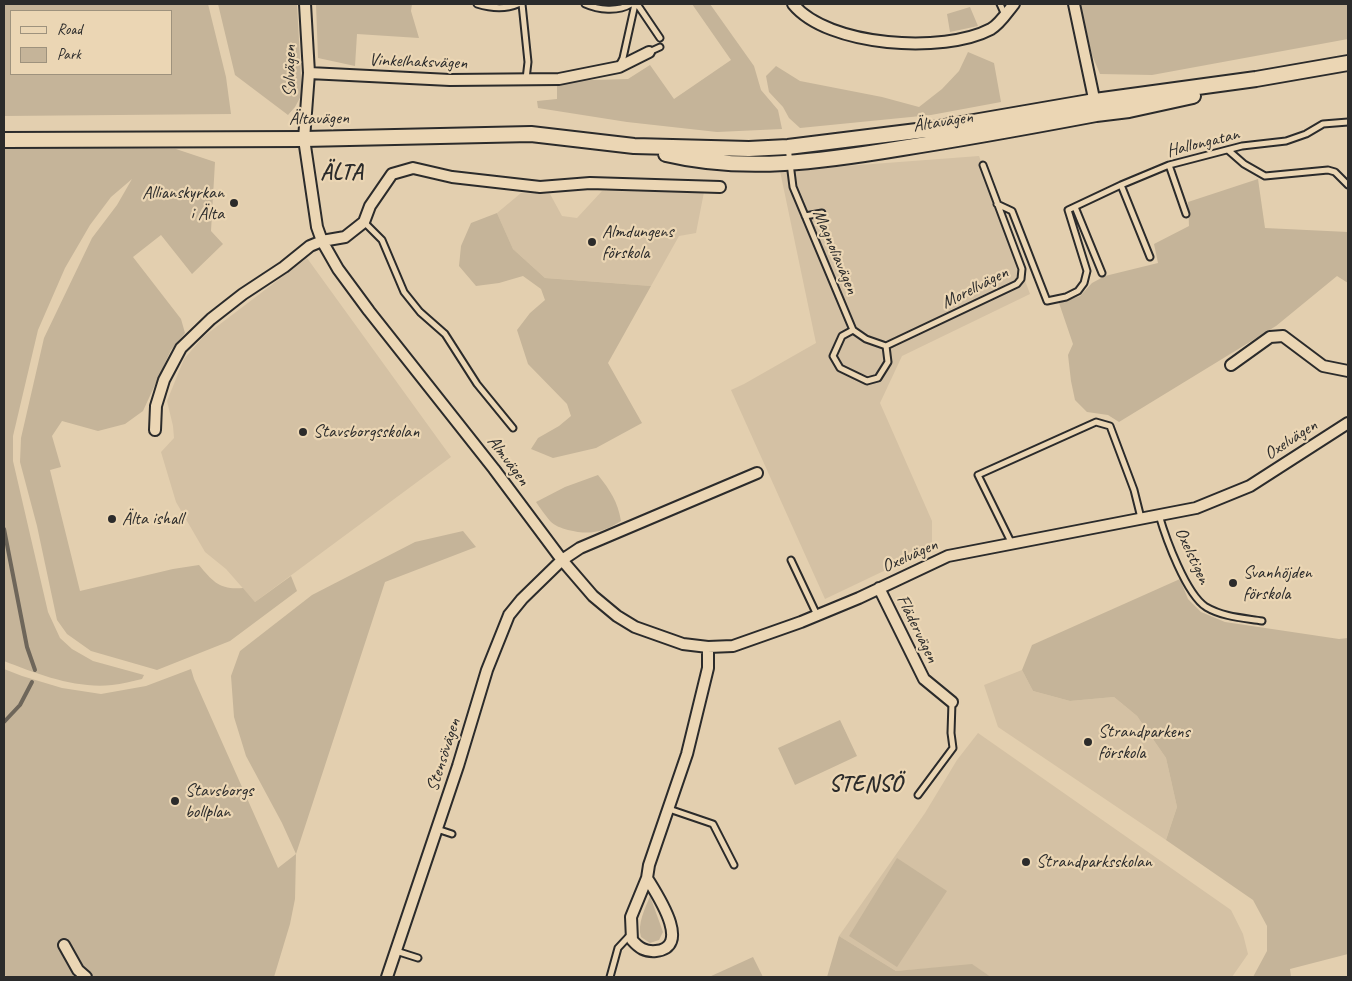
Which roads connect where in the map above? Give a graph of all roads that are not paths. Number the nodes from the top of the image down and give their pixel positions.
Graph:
1 (305, 4) edge
2 (477, 4) edge
3 (518, 4) edge
4 (522, 4) edge
5 (585, 4) edge
6 (634, 4) edge
7 (793, 4) edge
8 (1000, 4) edge
9 (1014, 4) edge
10 (1074, 4) edge
11 (1004, 15) junction
12 (660, 38) dead end
13 (660, 47) dead end
14 (649, 52) joint
15 (621, 62) junction
16 (1348, 63) edge
17 (309, 73) junction
18 (526, 80) junction
19 (1096, 108) junction
20 (1348, 122) edge
21 (304, 139) junction
22 (4, 140) edge
23 (634, 146) junction
24 (788, 147) junction
25 (1228, 150) junction
26 (791, 164) junction
27 (983, 165) dead end
28 (1169, 165) junction
29 (1121, 185) junction
30 (1348, 186) edge
31 (720, 187) dead end
32 (998, 204) junction
33 (1075, 207) junction
34 (822, 213) dead end
35 (1186, 214) dead end
36 (805, 216) junction
37 (364, 222) junction
38 (322, 241) junction
39 (1150, 258) dead end
40 (1102, 273) dead end
41 (854, 330) junction
42 (886, 346) junction
43 (1231, 365) dead end
44 (1348, 371) edge
45 (1348, 423) edge
46 (513, 428) dead end
47 (155, 430) dead end
48 (757, 473) dead end
49 (1159, 515) junction
50 (1141, 519) junction
51 (1012, 544) junction
52 (562, 560) junction
53 (791, 560) dead end
54 (879, 588) junction
55 (817, 616) junction
56 (1262, 621) dead end
57 (708, 647) junction
58 (952, 702) joint
59 (918, 795) dead end
60 (669, 808) junction
61 (437, 829) junction
62 (452, 834) dead end
63 (734, 865) dead end
64 (647, 878) junction
65 (632, 934) junction
66 (64, 945) dead end
67 (396, 951) junction
68 (418, 958) dead end
69 (86, 977) edge
70 (387, 977) edge
71 (610, 977) edge

1 - 17 street, Solvägen
2 - 3 lane
4 - 18 lane
5 - 6 lane
6 - 12 lane
6 - 15 lane
7 - 11 street
8 - 11 lane
9 - 11 street
10 - 19 street
13 - 14 lane
14 - 15 street, Vinkelhaksvägen
15 - 18 street, Vinkelhaksvägen
16 - 19 main road, Ältavägen
17 - 18 street, Vinkelhaksvägen
17 - 21 street, Solvägen
19 - 24 main road, Ältavägen
19 - 26 main road, Ältavägen
20 - 25 lane, Hallongatan
21 - 22 main road, Ältavägen
21 - 23 main road, Ältavägen
21 - 38 street, Almvägen
23 - 24 main road, Ältavägen
23 - 26 main road, Ältavägen
24 - 26 lane, Magnoliavägen
25 - 28 lane, Hallongatan
25 - 30 lane
26 - 36 lane, Magnoliavägen
27 - 32 lane, Morellvägen
28 - 29 lane, Hallongatan
28 - 35 lane
29 - 33 lane, Hallongatan
29 - 39 lane
31 - 37 street
32 - 33 lane, Hallongatan
32 - 42 lane, Morellvägen
33 - 40 lane
34 - 36 lane
36 - 41 lane, Magnoliavägen
37 - 38 street
37 - 46 lane, Almvägen
38 - 47 street
38 - 52 street, Almvägen
41 - 42 lane
41 - 42 lane
43 - 44 street
45 - 49 street, Oxelvägen
48 - 52 street, Stensövägen
49 - 50 street, Oxelvägen
49 - 56 lane, Oxelstigen
50 - 51 street, Oxelvägen
50 - 51 lane
51 - 54 street, Oxelvägen
52 - 57 street, Almvägen
52 - 61 street, Stensövägen
53 - 55 lane
54 - 55 street, Oxelvägen
54 - 58 street, Flädervägen
55 - 57 street, Oxelvägen
57 - 60 street
58 - 59 lane
60 - 63 lane
60 - 64 street
61 - 62 lane
61 - 67 street, Stensövägen
64 - 65 street
64 - 65 street
65 - 71 lane
66 - 69 street
67 - 68 lane
67 - 70 street, Stensövägen

